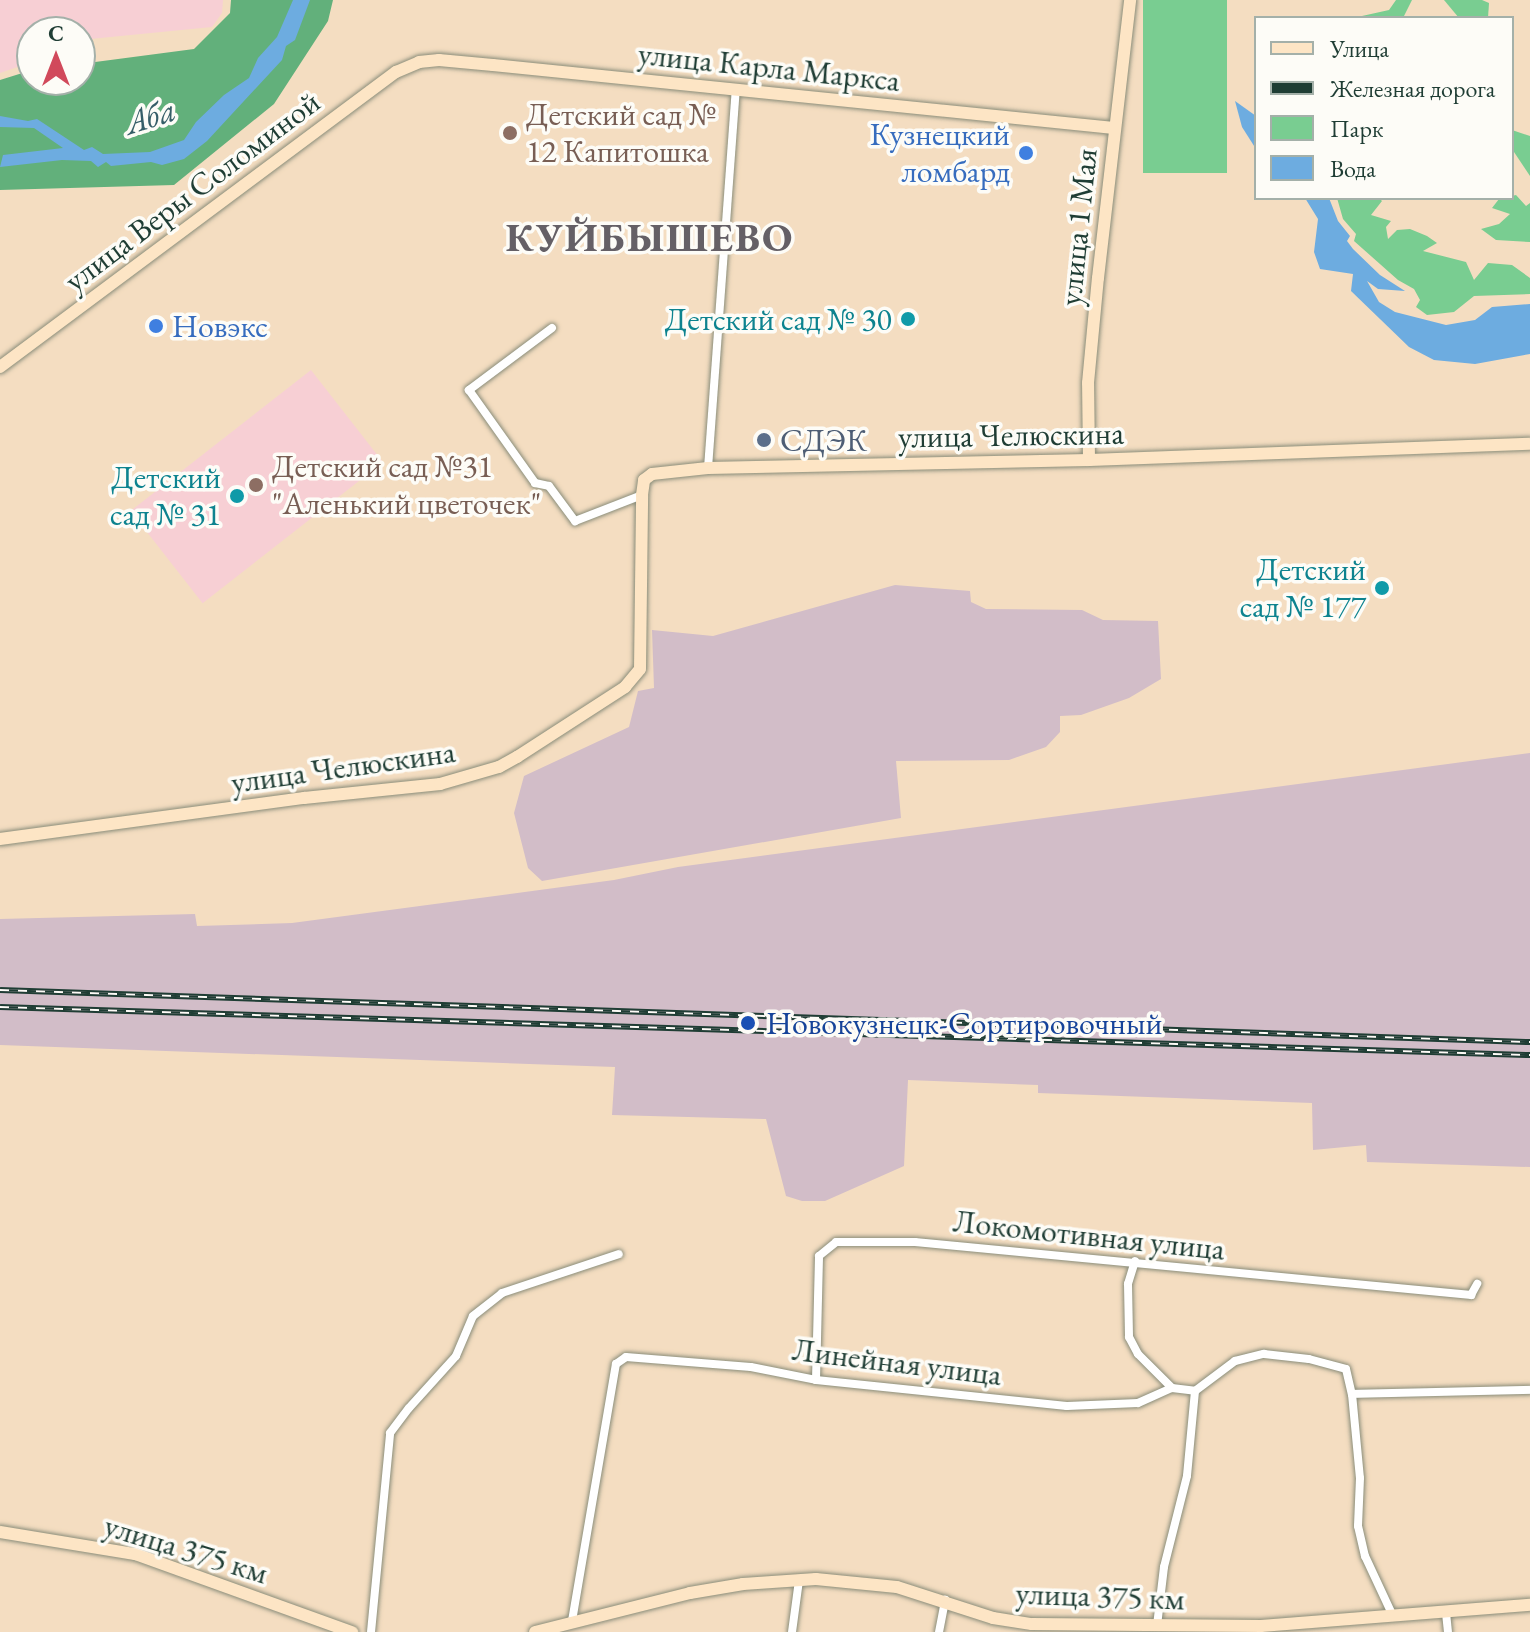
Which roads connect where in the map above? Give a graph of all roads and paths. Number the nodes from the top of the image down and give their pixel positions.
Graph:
1 (1130, 0) edge
2 (419, 62) joint
3 (736, 89) junction
4 (1114, 128) junction
5 (552, 328) dead end
6 (0, 367) edge
7 (1530, 444) edge
8 (1089, 460) junction
9 (708, 468) junction
10 (642, 495) junction
11 (0, 839) edge
12 (619, 1254) dead end
13 (1135, 1261) junction
14 (1477, 1284) dead end
15 (816, 1380) junction
16 (1172, 1388) junction
17 (1530, 1390) edge
18 (1195, 1391) junction
19 (1352, 1394) junction
20 (0, 1532) edge
21 (799, 1580) junction
22 (945, 1600) junction
23 (1530, 1605) edge
24 (1446, 1613) junction
25 (1393, 1616) junction
26 (993, 1618) junction
27 (572, 1621) junction
28 (1162, 1628) edge
29 (558, 1629) edge
30 (352, 1632) edge
31 (371, 1632) edge
32 (535, 1632) edge
33 (792, 1632) edge
34 (939, 1632) edge
35 (994, 1632) edge
36 (1448, 1632) edge

1 - 4 street, улица 1 Мая
2 - 3 street, улица Карла Маркса
2 - 6 street, улица Веры Соломиной
3 - 4 street, улица Карла Маркса
3 - 9 street
4 - 8 street, улица 1 Мая
5 - 10 street
7 - 8 street, улица Челюскина
8 - 9 street, улица Челюскина
9 - 10 street, улица Челюскина
10 - 11 street, улица Челюскина
12 - 31 street
13 - 14 street, Локомотивная улица
13 - 15 street, Локомотивная улица
13 - 16 street
15 - 16 street, Линейная улица
15 - 27 street, Линейная улица
16 - 18 street, Линейная улица
17 - 19 street
18 - 19 street
18 - 28 street
19 - 25 street
20 - 30 street, улица 375 км
21 - 22 street, улица 375 км
21 - 27 street, улица 375 км
21 - 33 street
22 - 26 street, улица 375 км
22 - 34 street
23 - 24 street, улица 375 км
24 - 25 street, улица 375 км
24 - 36 street
25 - 28 street, улица 375 км
26 - 28 street, улица 375 км
26 - 35 street
27 - 29 street, улица 375 км
29 - 32 street, улица 375 км

